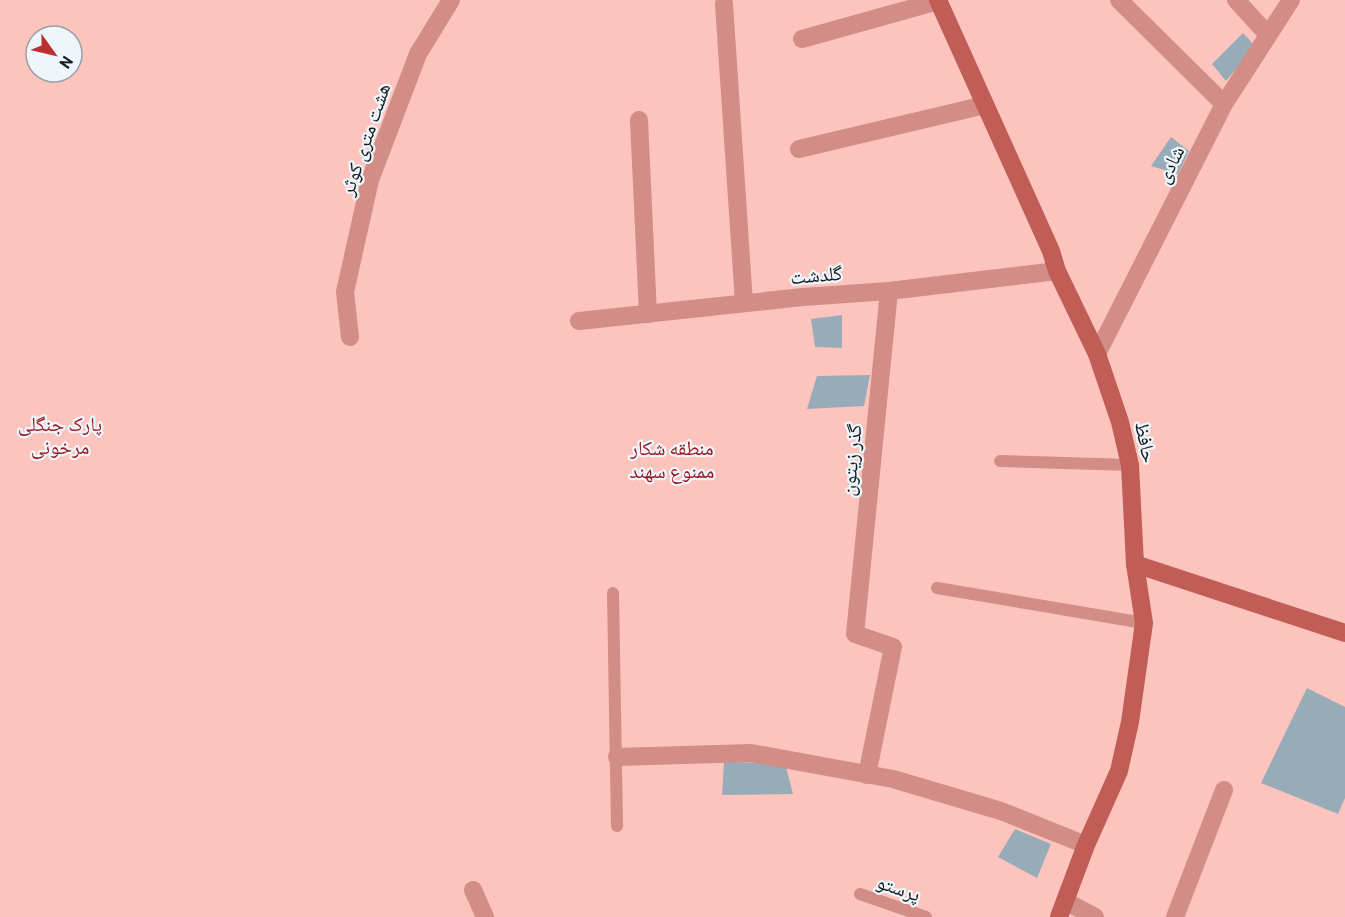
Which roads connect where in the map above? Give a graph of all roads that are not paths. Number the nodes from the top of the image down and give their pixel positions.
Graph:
1 (451, 0) edge
2 (938, 0) edge
3 (1119, 0) edge
4 (1236, 0) edge
5 (1291, 0) edge
6 (724, 4) dead end
7 (1268, 35) junction
8 (802, 39) dead end
9 (1224, 104) junction
10 (985, 105) junction
11 (639, 120) dead end
12 (799, 148) dead end
13 (1057, 271) junction
14 (889, 291) junction
15 (744, 303) junction
16 (648, 314) junction
17 (579, 321) dead end
18 (350, 337) dead end
19 (1097, 354) junction
20 (1000, 461) dead end
21 (1130, 465) junction
22 (1135, 564) junction
23 (937, 588) dead end
24 (613, 593) dead end
25 (1144, 623) junction
26 (1345, 633) edge
27 (616, 757) junction
28 (867, 775) junction
29 (1224, 790) dead end
30 (617, 826) dead end
31 (1086, 845) junction
32 (473, 890) dead end
33 (860, 894) dead end
34 (1062, 909) edge
35 (485, 917) edge
36 (926, 917) edge
37 (1095, 917) edge
38 (1175, 917) edge

1 - 18 street, هشت متری کوثر
2 - 8 street
2 - 10 street, حافظ
3 - 9 street
4 - 7 street
5 - 7 street, شادی
6 - 15 street
7 - 9 street, شادی
9 - 19 street, شادی
10 - 12 street
10 - 13 street, حافظ
11 - 16 street
13 - 14 street, گلدشت
13 - 19 street, حافظ
14 - 15 street, گلدشت
14 - 28 street, گذر زیتون
15 - 16 street, گلدشت
16 - 17 street, گلدشت
19 - 21 street, حافظ
20 - 21 lane
21 - 22 street, حافظ
22 - 25 street, حافظ
22 - 26 street
23 - 25 lane
24 - 27 lane
25 - 31 street, حافظ
27 - 28 street
27 - 30 lane
28 - 31 street
29 - 38 street
31 - 34 street, حافظ
32 - 35 street
33 - 36 lane, پرستو
34 - 37 street

